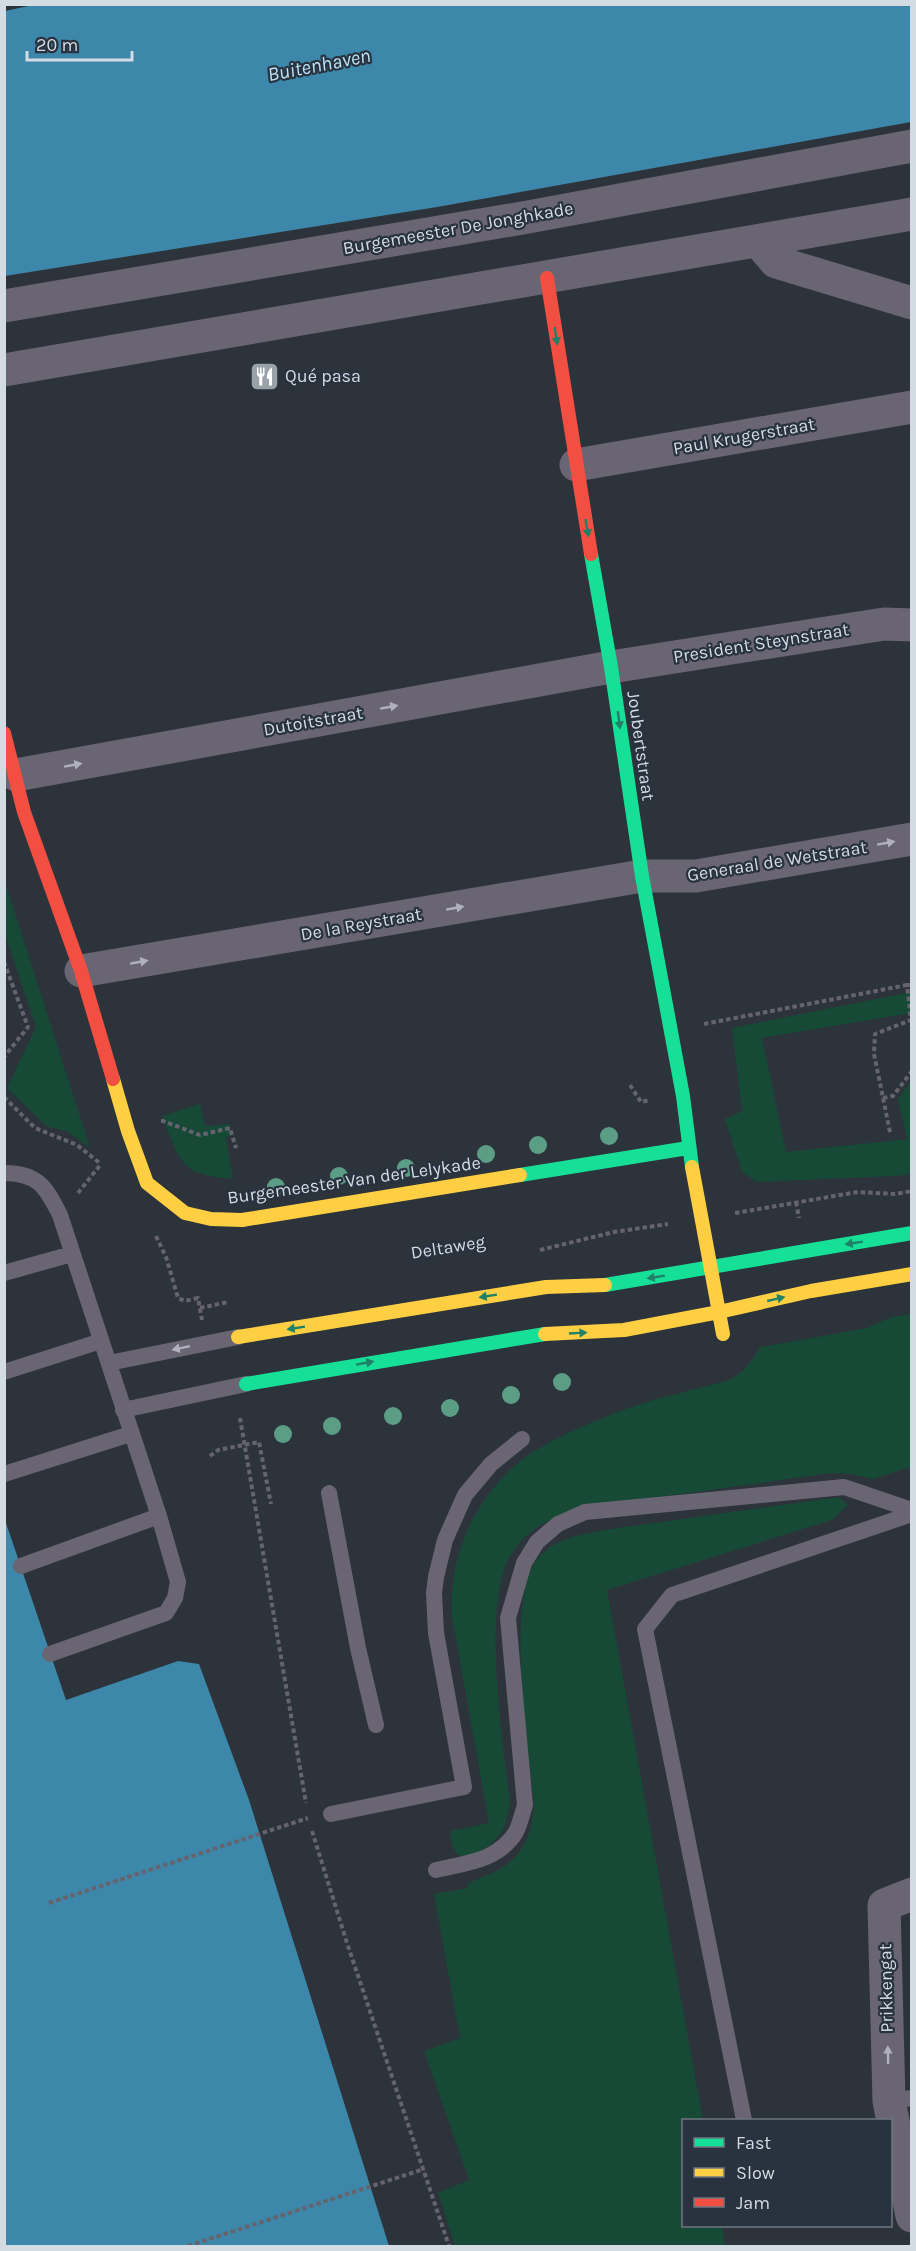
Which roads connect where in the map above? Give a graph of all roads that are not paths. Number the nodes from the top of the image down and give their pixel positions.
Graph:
1 (912, 146) edge
2 (912, 214) edge
3 (758, 241) junction
4 (547, 278) junction
5 (912, 303) edge
6 (4, 306) edge
7 (4, 370) edge
8 (912, 407) edge
9 (576, 465) junction
10 (912, 625) edge
11 (611, 667) junction
12 (4, 733) edge
13 (16, 775) junction
14 (912, 838) edge
15 (642, 876) junction
16 (81, 971) junction
17 (688, 1148) junction
18 (4, 1173) edge
19 (912, 1233) edge
20 (72, 1254) junction
21 (709, 1268) junction
22 (4, 1273) edge
23 (912, 1274) edge
24 (718, 1312) junction
25 (723, 1334) dead end
26 (238, 1338) joint
27 (101, 1341) junction
28 (109, 1364) junction
29 (4, 1372) edge
30 (246, 1384) joint
31 (123, 1410) junction
32 (130, 1434) junction
33 (522, 1439) dead end
34 (4, 1474) edge
35 (330, 1493) dead end
36 (912, 1512) edge
37 (159, 1516) junction
38 (21, 1566) dead end
39 (50, 1654) dead end
40 (376, 1725) dead end
41 (331, 1814) dead end
42 (436, 1870) dead end
43 (912, 1894) edge
44 (900, 2100) edge
45 (744, 2119) edge
46 (912, 2216) edge

1 - 6 street, Burgemeester De Jonghkade
2 - 3 street
3 - 4 street
3 - 5 street
4 - 7 street
4 -> 9 street, Joubertstraat
8 - 9 street, Paul Krugerstraat
9 -> 11 street, Joubertstraat
10 - 11 street, President Steynstraat
13 -> 11 street, Dutoitstraat
11 -> 15 street, Joubertstraat
12 - 13 street, Burgemeester Van der Lelykade
13 - 16 street, Burgemeester Van der Lelykade
15 -> 14 street, Generaal de Wetstraat
16 -> 15 street, De la Reystraat
15 - 17 street, Joubertstraat
16 - 17 street, Burgemeester Van der Lelykade
17 - 21 street, Joubertstraat
18 - 20 lane
19 -> 21 street
20 - 22 lane
20 - 27 lane
21 - 24 street
21 -> 26 street
24 -> 23 street
24 - 25 street
30 -> 24 street
26 -> 28 lane
27 - 28 lane
27 - 29 lane
28 - 31 lane
30 - 31 lane
31 - 32 lane
32 - 34 lane
32 - 37 lane
33 - 41 lane
35 - 40 lane
36 - 42 lane
36 - 45 lane
37 - 38 lane
37 - 39 lane
44 -> 43 street, Prikkengat
44 - 46 street, Prikkengat

